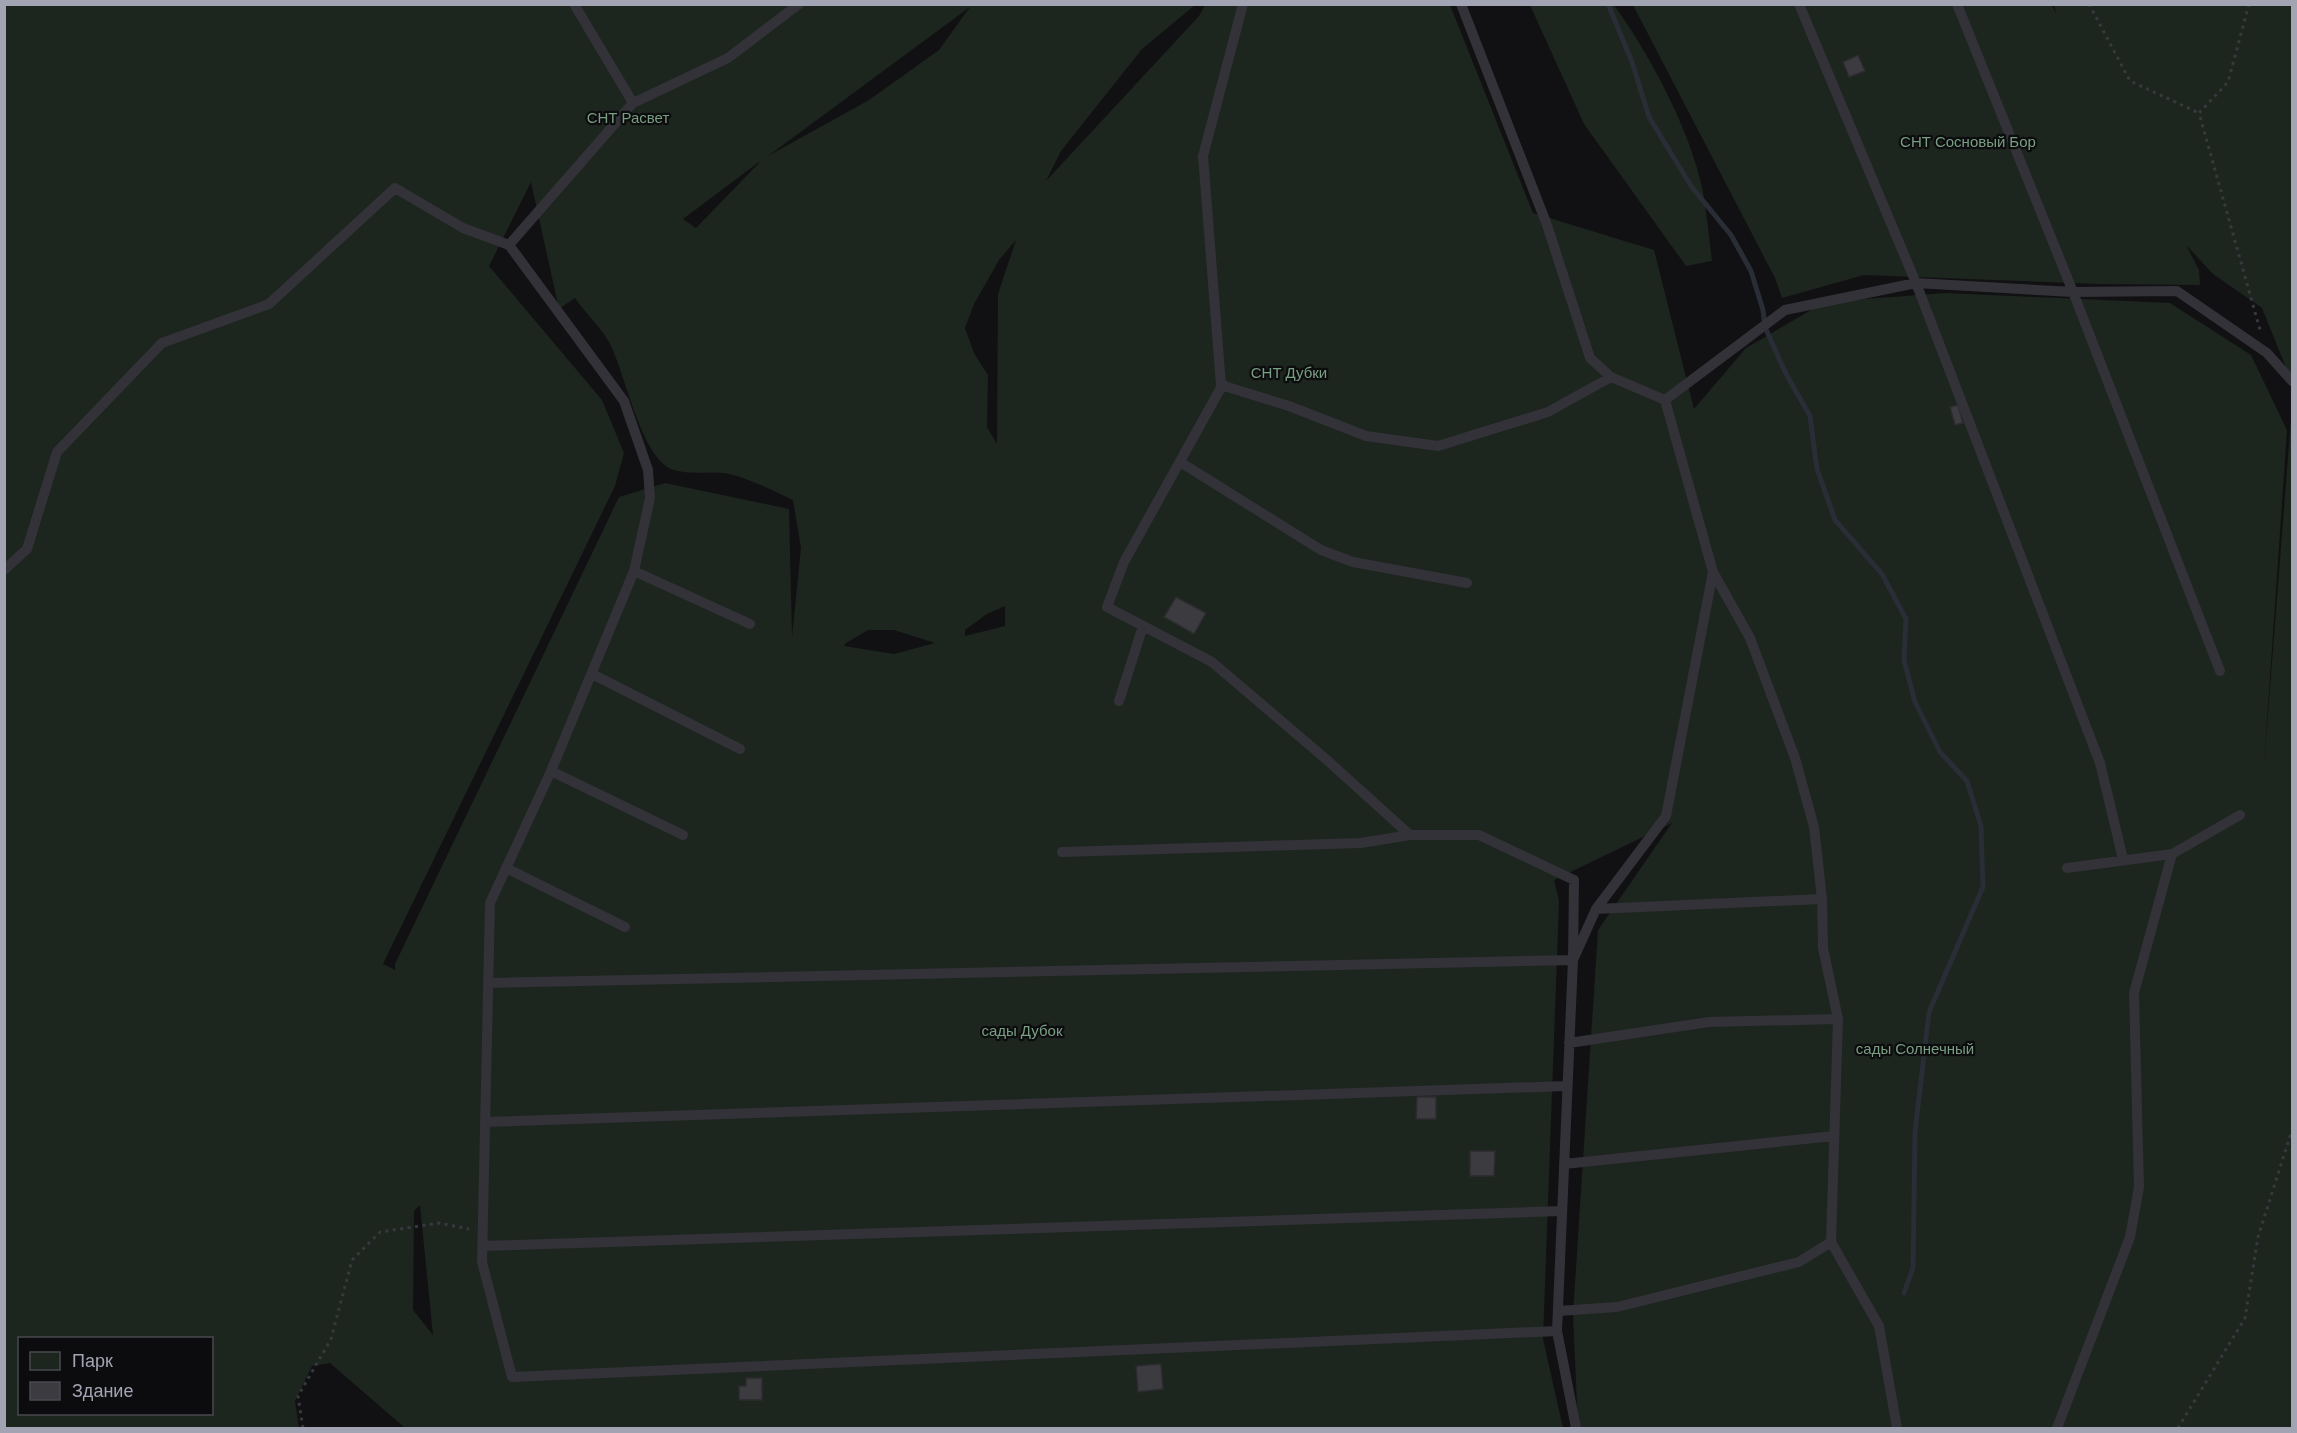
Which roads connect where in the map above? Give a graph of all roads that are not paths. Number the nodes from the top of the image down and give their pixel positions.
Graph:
1 (574, 4) edge
2 (799, 4) edge
3 (1242, 4) edge
4 (1461, 4) edge
5 (1799, 4) edge
6 (1957, 4) edge
7 (633, 103) junction
8 (509, 245) junction
9 (1916, 283) junction
10 (2073, 292) junction
11 (1611, 376) junction
12 (2292, 381) edge
13 (1223, 384) junction
14 (1665, 400) junction
15 (1180, 462) junction
16 (4, 570) edge
17 (634, 571) junction
18 (1713, 572) junction
19 (1467, 583) dead end
20 (750, 624) dead end
21 (1143, 626) junction
22 (2220, 671) dead end
23 (592, 674) junction
24 (1119, 701) dead end
25 (740, 749) dead end
26 (551, 771) junction
27 (2240, 815) dead end
28 (1410, 835) junction
29 (683, 836) dead end
30 (1062, 852) dead end
31 (2172, 854) junction
32 (2123, 859) junction
33 (506, 868) junction
34 (2067, 868) dead end
35 (1822, 898) junction
36 (1596, 909) junction
37 (625, 927) dead end
38 (1573, 960) junction
39 (488, 983) junction
40 (1838, 1019) junction
41 (1569, 1043) junction
42 (1568, 1086) junction
43 (485, 1122) junction
44 (1834, 1136) junction
45 (1564, 1164) junction
46 (1562, 1210) junction
47 (1831, 1242) junction
48 (483, 1246) junction
49 (1558, 1311) junction
50 (1557, 1331) junction
51 (1576, 1428) edge
52 (1897, 1428) edge
53 (2057, 1428) edge

1 - 7 lane
2 - 7 lane
3 - 13 lane
4 - 11 lane
5 - 9 lane
6 - 10 lane
7 - 8 lane
8 - 16 lane
8 - 17 lane
9 - 10 lane
9 - 14 lane
9 - 32 lane
10 - 12 lane
10 - 22 lane
11 - 13 lane
11 - 14 lane
13 - 15 lane
14 - 18 lane
15 - 19 lane
15 - 21 lane
17 - 20 lane
17 - 23 lane
18 - 35 lane
18 - 36 lane
21 - 24 lane
21 - 28 lane
23 - 25 lane
23 - 26 lane
26 - 29 lane
26 - 33 lane
27 - 31 lane
28 - 30 lane
28 - 38 lane
31 - 32 lane
31 - 53 lane
32 - 34 lane
33 - 37 lane
33 - 39 lane
35 - 36 lane
35 - 40 lane
36 - 38 lane
38 - 39 lane
38 - 41 lane
39 - 43 lane
40 - 41 lane
40 - 44 lane
41 - 42 lane
42 - 43 lane
42 - 45 lane
43 - 48 lane
44 - 45 lane
44 - 47 lane
45 - 46 lane
46 - 48 lane
46 - 49 lane
47 - 49 lane
47 - 52 lane
48 - 50 lane
49 - 50 lane
50 - 51 lane

